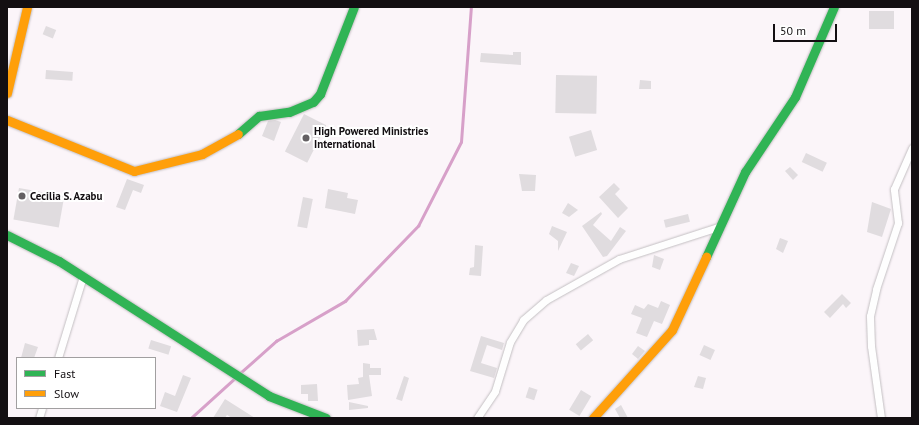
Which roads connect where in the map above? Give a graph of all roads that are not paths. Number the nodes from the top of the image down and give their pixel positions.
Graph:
1 (27, 7) edge
2 (354, 7) edge
3 (834, 7) edge
4 (9, 79) edge
5 (7, 92) edge
6 (7, 120) edge
7 (912, 148) edge
8 (721, 226) junction
9 (7, 235) edge
10 (83, 276) junction
11 (58, 357) edge
12 (322, 417) edge
13 (477, 418) edge
14 (593, 418) edge
15 (881, 418) edge

1 - 4 main road
2 - 6 main road
3 - 8 main road
4 - 5 main road
7 - 15 street
8 - 13 street
8 - 14 main road
9 - 10 main road
10 - 11 street
10 - 12 main road

